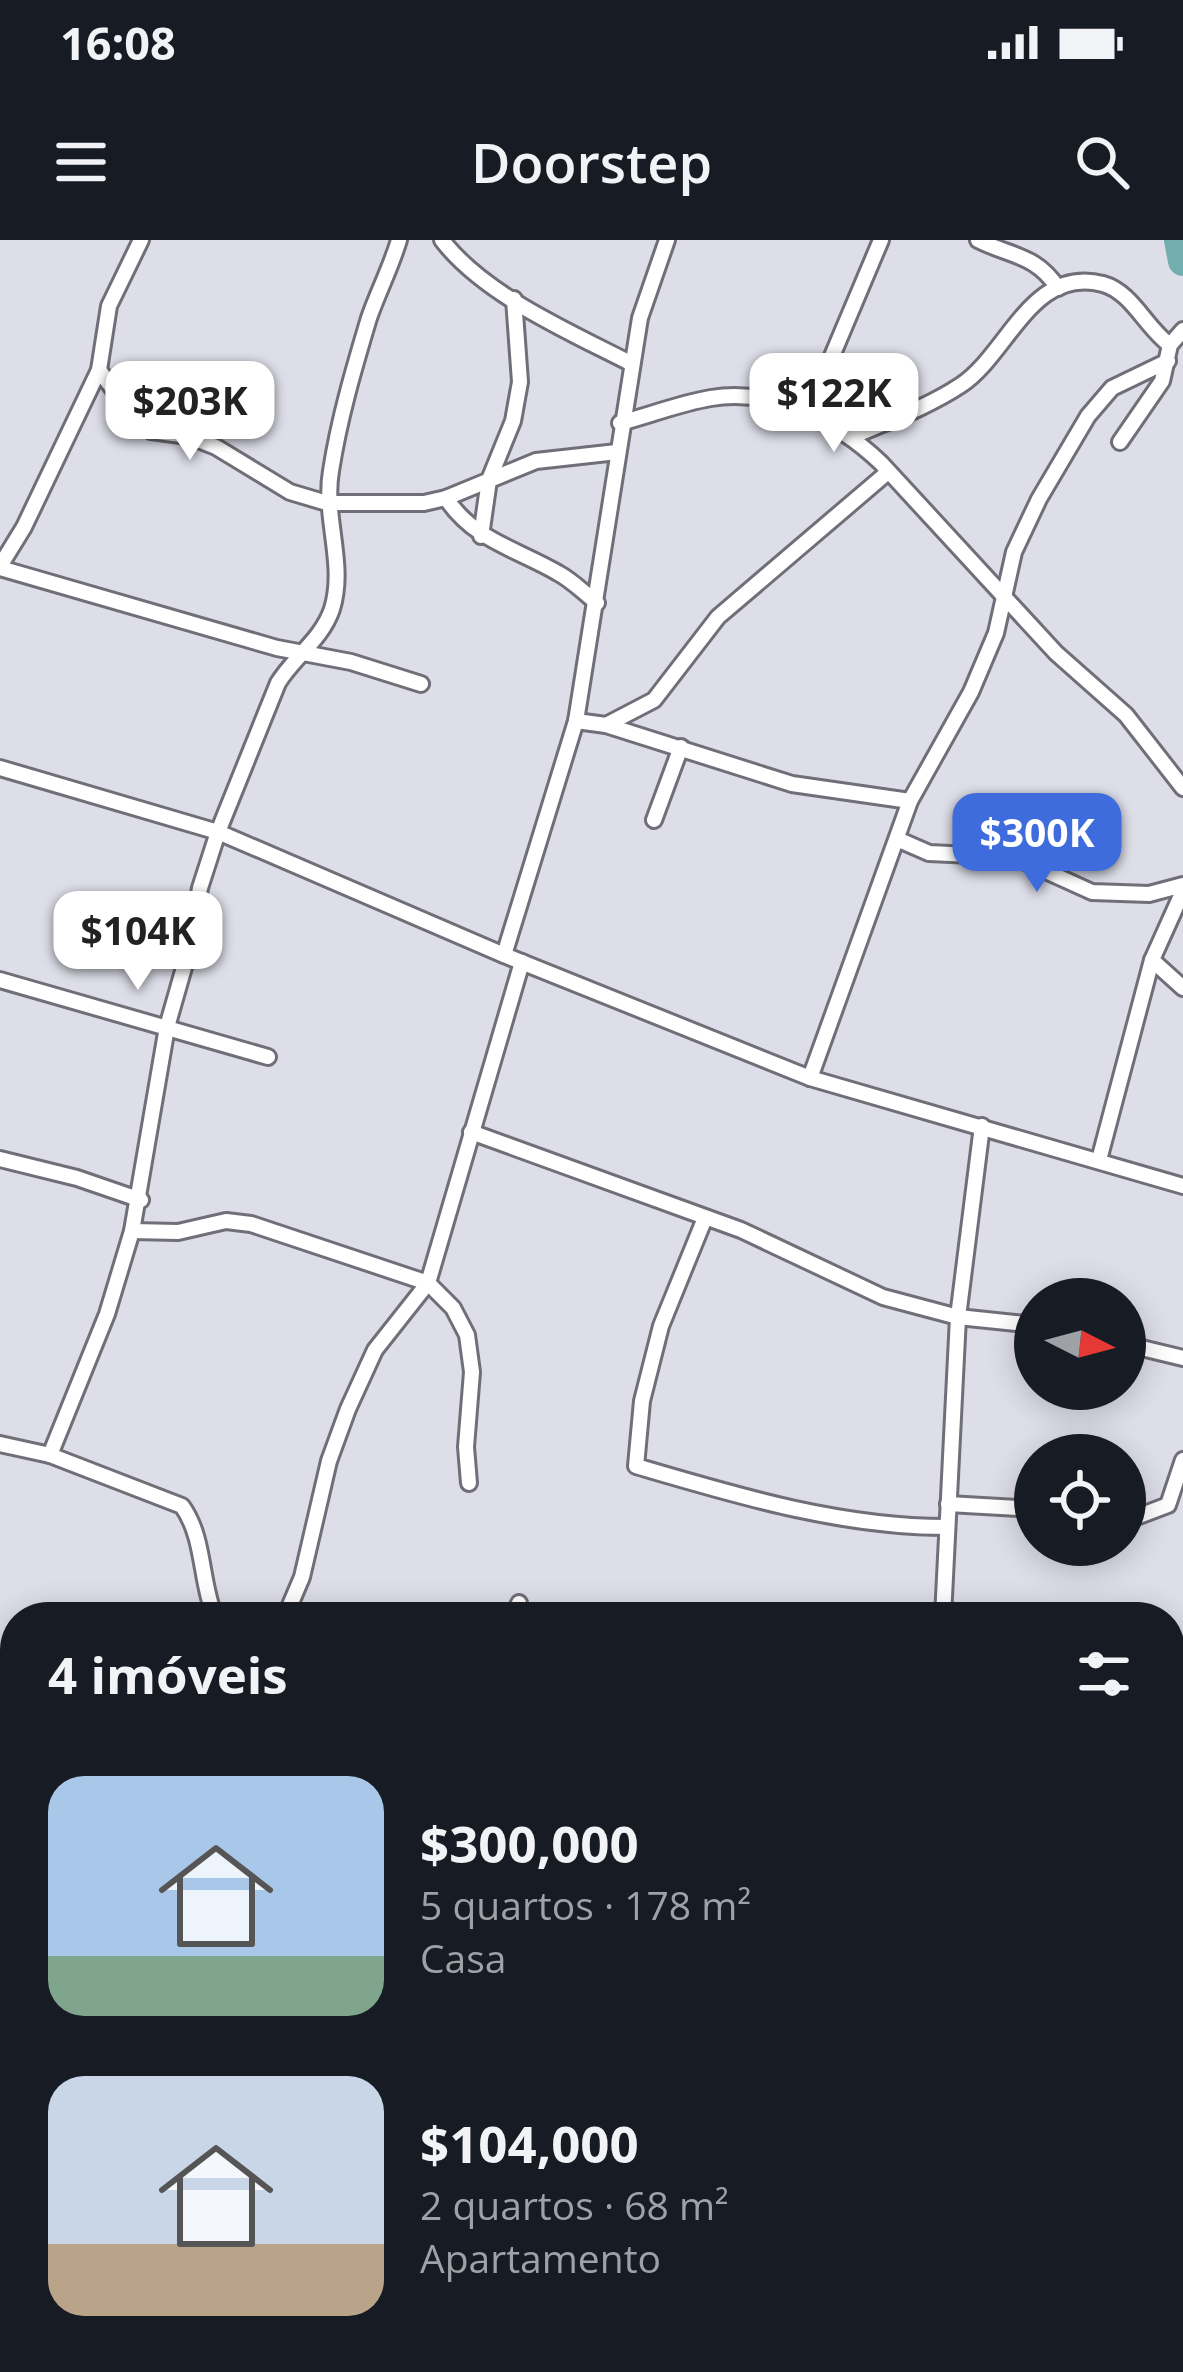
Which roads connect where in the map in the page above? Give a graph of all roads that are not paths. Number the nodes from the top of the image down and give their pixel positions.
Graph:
1 (141, 240) edge
2 (399, 240) edge
3 (442, 240) edge
4 (666, 240) edge
5 (881, 240) edge
6 (978, 240) edge
7 (1058, 288) junction
8 (514, 298) junction
9 (1183, 330) edge
10 (1169, 353) junction
11 (632, 364) junction
12 (100, 370) junction
13 (808, 413) junction
14 (620, 423) junction
15 (852, 437) junction
16 (1120, 442) dead end
17 (617, 452) junction
18 (888, 472) junction
19 (489, 480) junction
20 (446, 498) junction
21 (327, 503) junction
22 (481, 536) junction
23 (0, 567) edge
24 (1003, 594) junction
25 (597, 603) junction
26 (302, 653) junction
27 (421, 683) dead end
28 (576, 721) junction
29 (606, 725) junction
30 (682, 748) junction
31 (0, 768) edge
32 (1183, 788) edge
33 (910, 801) junction
34 (654, 820) dead end
35 (218, 832) junction
36 (897, 839) junction
37 (1183, 888) edge
38 (504, 955) junction
39 (1152, 960) junction
40 (522, 962) junction
41 (0, 980) edge
42 (1183, 988) edge
43 (167, 1027) junction
44 (268, 1057) dead end
45 (809, 1078) junction
46 (982, 1126) junction
47 (470, 1132) junction
48 (0, 1159) edge
49 (1099, 1160) junction
50 (1183, 1186) edge
51 (141, 1200) junction
52 (705, 1218) junction
53 (132, 1231) junction
54 (428, 1283) junction
55 (958, 1317) junction
56 (1014, 1323) edge
57 (1146, 1349) edge
58 (1183, 1358) edge
59 (0, 1444) edge
60 (50, 1455) junction
61 (1183, 1460) edge
62 (469, 1483) dead end
63 (948, 1504) junction
64 (1014, 1508) edge
65 (1146, 1513) edge
66 (946, 1527) junction
67 (209, 1602) edge
68 (291, 1602) edge
69 (944, 1602) edge

1 - 12 street
2 - 21 street
3 - 8 street
4 - 11 street
5 - 13 street
6 - 7 street
7 - 10 street
7 - 15 street
8 - 11 street
8 - 19 street
9 - 10 street
10 - 16 street
10 - 24 street
11 - 14 street
12 - 21 street
12 - 23 street
13 - 14 street
13 - 15 street
14 - 17 street
15 - 18 street
17 - 19 street
17 - 25 street
18 - 24 street
18 - 29 street
19 - 20 street
19 - 22 street
20 - 21 street
20 - 22 street
21 - 26 street
22 - 25 street
23 - 26 street
24 - 32 street
24 - 33 street
25 - 28 street
26 - 27 street
26 - 35 street
28 - 29 street
28 - 38 street
29 - 30 street
30 - 33 street
30 - 34 street
31 - 35 street
33 - 36 street
35 - 38 street
35 - 43 street
36 - 37 street
36 - 45 street
37 - 39 street
38 - 40 street
39 - 42 street
39 - 49 street
40 - 45 street
40 - 47 street
41 - 43 street
43 - 44 street
43 - 51 street
45 - 46 street
46 - 49 street
46 - 55 street
47 - 52 street
47 - 54 street
48 - 51 street
49 - 50 street
51 - 53 street
52 - 55 street
52 - 66 street
53 - 54 street
53 - 60 street
54 - 62 street
54 - 68 street
55 - 56 street
55 - 63 street
57 - 58 street
59 - 60 street
60 - 67 street
61 - 65 street
63 - 64 street
63 - 66 street
66 - 69 street

